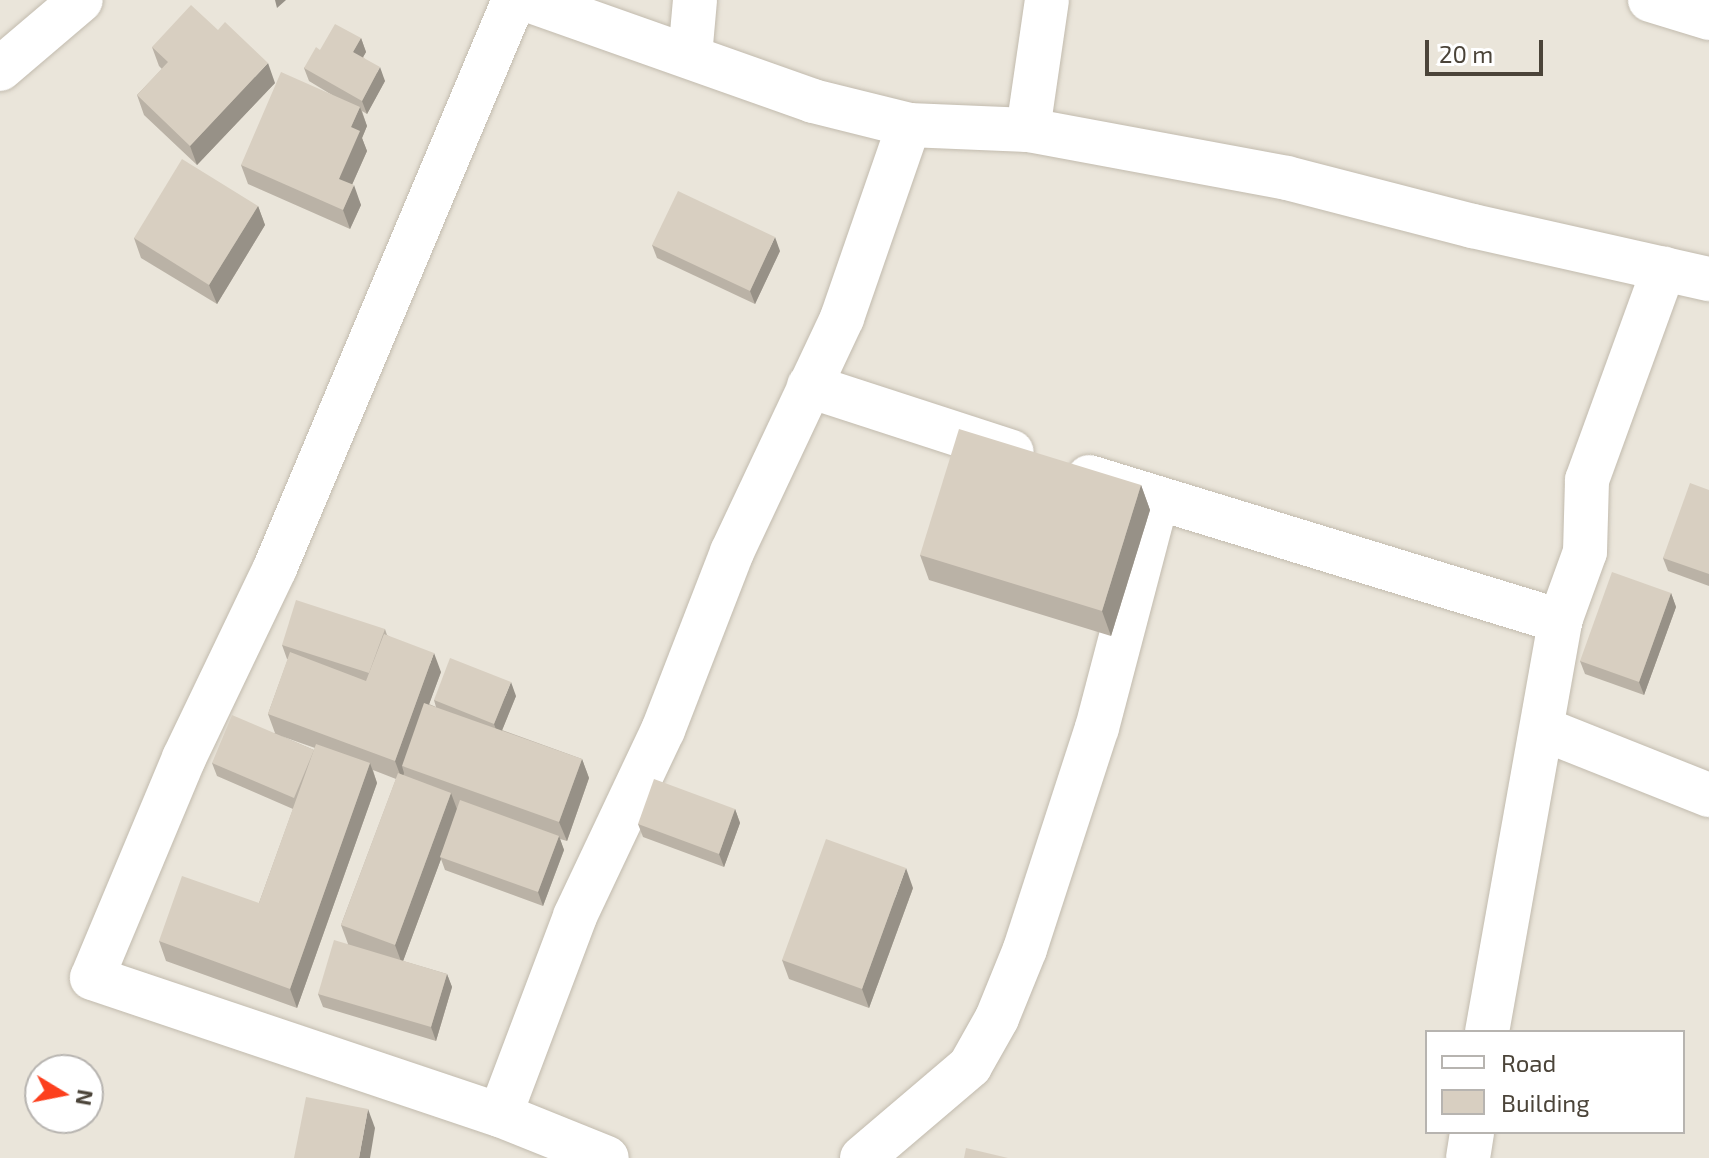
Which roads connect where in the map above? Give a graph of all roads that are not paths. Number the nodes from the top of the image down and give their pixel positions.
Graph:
1 (81, 0) edge
2 (514, 0) edge
3 (528, 0) edge
4 (695, 0) edge
5 (1047, 0) edge
6 (1650, 0) edge
7 (1709, 18) edge
8 (690, 56) junction
9 (0, 69) edge
10 (909, 125) junction
11 (1028, 130) junction
12 (1664, 269) junction
13 (1709, 279) edge
14 (809, 386) junction
15 (1157, 499) junction
16 (1560, 621) junction
17 (1543, 729) junction
18 (1709, 795) edge
19 (1487, 1030) edge
20 (500, 1115) junction
21 (1472, 1134) edge
22 (607, 1158) edge
23 (862, 1158) edge
24 (1468, 1158) edge

1 - 9 street
2 - 20 street
3 - 8 street
4 - 8 street
5 - 11 street
6 - 7 street
8 - 10 street
10 - 11 street
10 - 14 street
11 - 12 street
12 - 13 street
12 - 16 street
14 - 15 street
14 - 20 street
15 - 16 street
15 - 23 street
16 - 17 street
17 - 18 street
17 - 19 street
20 - 22 street
21 - 24 street

